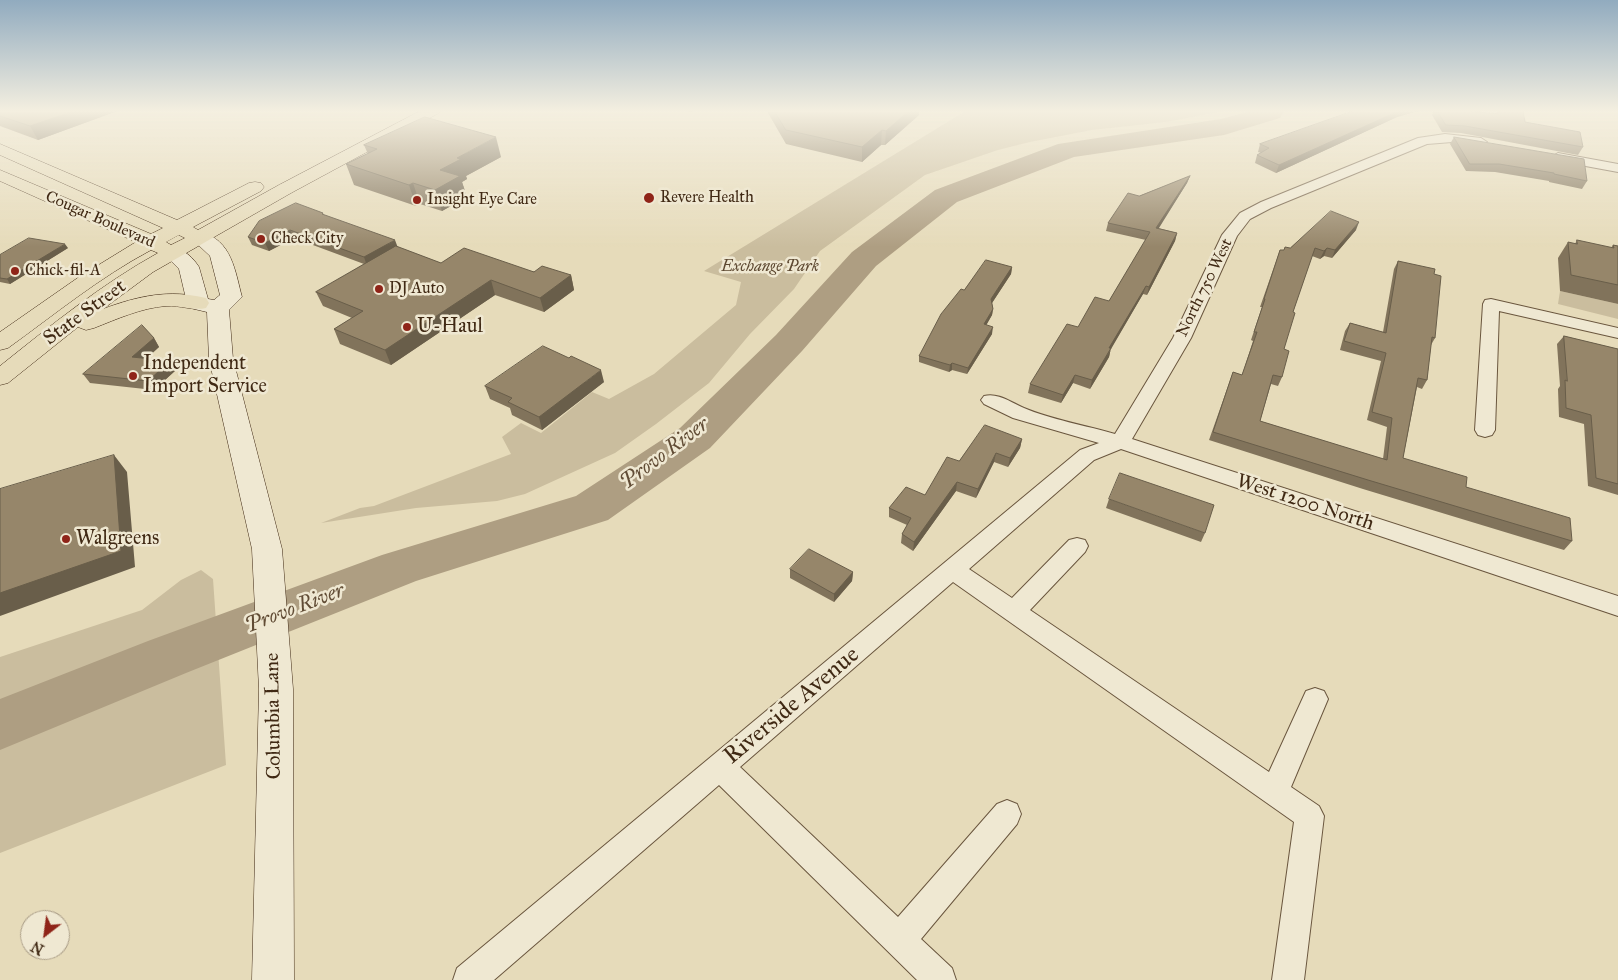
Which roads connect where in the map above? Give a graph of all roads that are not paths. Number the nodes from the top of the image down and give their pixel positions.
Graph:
1 (15, 156) edge
2 (319, 156) edge
3 (348, 156) edge
4 (1387, 156) edge
5 (1553, 156) edge
6 (1618, 168) edge
7 (0, 175) edge
8 (178, 227) junction
9 (201, 238) junction
10 (151, 241) junction
11 (173, 253) junction
12 (208, 306) junction
13 (58, 331) junction
14 (1618, 333) edge
15 (0, 343) edge
16 (0, 378) edge
17 (992, 400) dead end
18 (1485, 430) dead end
19 (1120, 442) junction
20 (1076, 546) dead end
21 (953, 570) junction
22 (1618, 606) edge
23 (1013, 612) junction
24 (1315, 699) dead end
25 (720, 767) junction
26 (1274, 792) junction
27 (1007, 814) dead end
28 (899, 940) junction
29 (273, 980) edge
30 (469, 980) edge
31 (940, 980) edge
32 (1288, 980) edge

1 - 8 main road, Cougar Boulevard
2 - 8 main road, State Street
3 - 9 main road, State Street
4 - 19 street, North 750 West
5 - 6 street
7 - 10 main road, Cougar Boulevard
8 - 9 main road, Cougar Boulevard
8 - 10 main road, State Street
9 - 11 main road, State Street
9 - 12 main road
10 - 11 main road, Cougar Boulevard
10 - 15 main road, State Street
11 - 12 main road, Columbia Lane
11 - 13 main road, State Street
12 - 13 main road
12 - 29 main road, Columbia Lane
13 - 16 main road, State Street
14 - 18 street
17 - 19 street, West 1200 North
19 - 21 street, Riverside Avenue
19 - 22 street, West 1200 North
20 - 23 street
21 - 23 street
21 - 25 street, Riverside Avenue
23 - 26 street
24 - 26 street
25 - 28 street
25 - 30 street, Riverside Avenue
26 - 32 street
27 - 28 street
28 - 31 street

